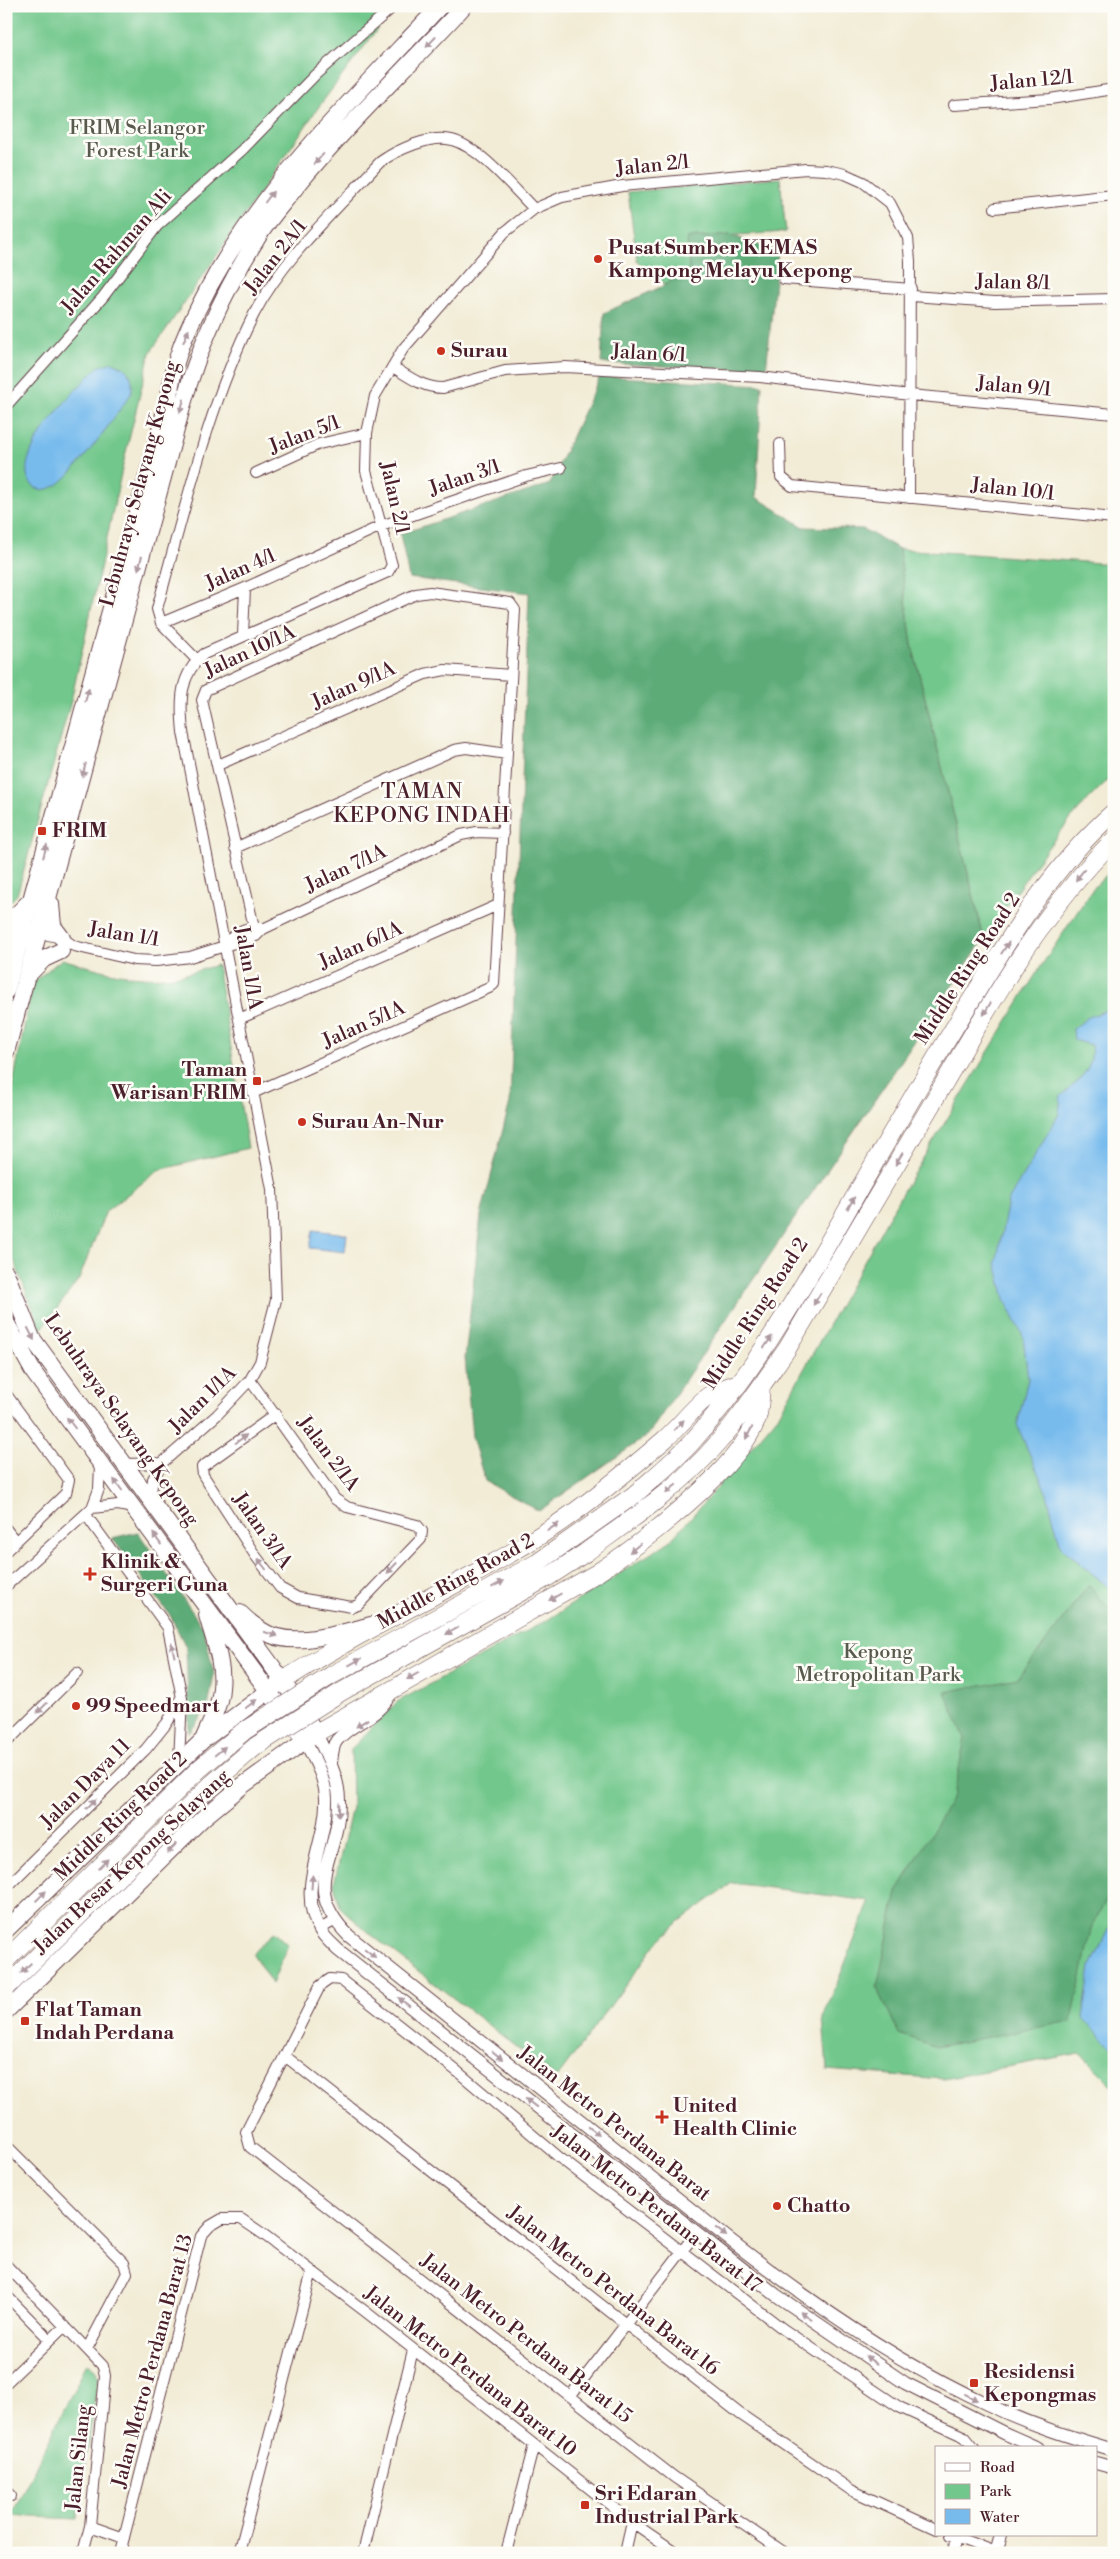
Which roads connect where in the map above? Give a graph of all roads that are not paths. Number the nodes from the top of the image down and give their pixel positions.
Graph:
1 (394, 6) edge
2 (440, 6) edge
3 (464, 6) edge
4 (1114, 89) edge
5 (954, 105) dead end
6 (1114, 195) edge
7 (995, 208) dead end
8 (534, 209) junction
9 (784, 279) dead end
10 (912, 292) junction
11 (1114, 299) edge
12 (392, 367) junction
13 (910, 395) junction
14 (6, 406) edge
15 (1114, 414) edge
16 (367, 433) junction
17 (780, 444) dead end
18 (562, 468) dead end
19 (256, 473) dead end
20 (909, 498) junction
21 (1114, 518) edge
22 (381, 526) junction
23 (392, 564) joint
24 (245, 588) junction
25 (161, 623) junction
26 (243, 635) junction
27 (197, 660) junction
28 (511, 675) junction
29 (507, 754) junction
30 (218, 764) junction
31 (1114, 812) edge
32 (503, 833) junction
33 (1114, 840) edge
34 (235, 848) junction
35 (51, 889) junction
36 (32, 898) junction
37 (498, 905) junction
38 (6, 918) edge
39 (6, 925) edge
40 (257, 930) junction
41 (25, 937) edge
42 (65, 945) junction
43 (226, 945) junction
44 (26, 979) junction
45 (6, 991) edge
46 (239, 1018) junction
47 (6, 1052) edge
48 (253, 1093) junction
49 (6, 1273) edge
50 (6, 1322) edge
51 (250, 1380) junction
52 (740, 1382) junction
53 (761, 1387) junction
54 (6, 1394) edge
55 (276, 1414) junction
56 (100, 1462) junction
57 (162, 1463) junction
58 (124, 1464) junction
59 (150, 1499) junction
60 (136, 1509) junction
61 (89, 1512) junction
62 (6, 1529) edge
63 (422, 1531) joint
64 (16, 1542) junction
65 (6, 1551) edge
66 (6, 1586) edge
67 (219, 1595) junction
68 (206, 1607) junction
69 (391, 1620) junction
70 (330, 1650) junction
71 (77, 1674) dead end
72 (283, 1681) junction
73 (394, 1687) junction
74 (268, 1692) junction
75 (182, 1698) junction
76 (370, 1701) junction
77 (209, 1736) junction
78 (310, 1737) junction
79 (6, 1743) edge
80 (179, 1762) junction
81 (331, 1763) junction
82 (242, 1786) junction
83 (6, 1888) edge
84 (334, 1921) junction
85 (6, 1930) edge
86 (320, 1930) junction
87 (6, 1960) edge
88 (6, 1988) edge
89 (6, 2011) edge
90 (285, 2056) junction
91 (6, 2145) edge
92 (240, 2219) joint
93 (696, 2233) junction
94 (681, 2251) junction
95 (6, 2265) edge
96 (312, 2271) junction
97 (6, 2295) edge
98 (624, 2323) junction
99 (65, 2326) junction
100 (50, 2340) junction
101 (87, 2350) junction
102 (413, 2350) junction
103 (6, 2383) edge
104 (570, 2395) junction
105 (1036, 2426) junction
106 (534, 2446) junction
107 (972, 2446) edge
108 (1030, 2446) edge
109 (1032, 2446) edge
110 (1114, 2450) edge
111 (1098, 2464) edge
112 (1114, 2468) edge
113 (632, 2522) junction
114 (90, 2526) junction
115 (935, 2529) edge
116 (954, 2536) edge
117 (1001, 2536) edge
118 (124, 2538) junction
119 (996, 2552) edge
120 (83, 2553) edge
121 (120, 2553) edge
122 (239, 2553) edge
123 (364, 2553) edge
124 (506, 2553) edge
125 (625, 2553) edge
126 (676, 2553) edge
127 (785, 2553) edge
128 (952, 2553) edge

1 - 14 street, Jalan Rahman Ali
36 -> 2 main road, Lebuhraya Selayang Kepong
3 -> 35 main road, Lebuhraya Selayang Kepong
4 - 5 street, Jalan 12/1
6 - 7 street
8 - 10 street, Jalan 2/1
8 - 12 street, Jalan 2/1
8 - 25 street, Jalan 2A/1
9 - 10 street, Jalan 8/1
10 - 11 street, Jalan 8/1
10 - 13 street, Jalan 2/1
12 - 13 street, Jalan 6/1
12 - 16 street, Jalan 2/1
13 - 15 street, Jalan 9/1
13 - 20 street, Jalan 2/1
16 - 19 street, Jalan 5/1
16 - 22 street, Jalan 2/1
17 - 20 street
18 - 22 street, Jalan 3/1
20 - 21 street, Jalan 10/1
22 - 23 street, Jalan 2/1
22 - 24 street, Jalan 4/1
23 - 26 street, Jalan 1/1A
24 - 25 street, Jalan 4/1
24 - 26 street
25 - 27 street
26 - 27 street, Jalan 1/1A
27 - 43 street, Jalan 1/1A
28 - 29 street
28 - 30 street, Jalan 9/1A
28 - 30 street, Jalan 10/1A
29 - 32 street
29 - 34 street
30 - 34 street, Jalan 10/1A
52 -> 31 highway, Middle Ring Road 2
32 - 37 street
32 - 40 street, Jalan 7/1A
33 -> 53 highway, Middle Ring Road 2
34 - 40 street, Jalan 10/1A
35 - 41 main road, Lebuhraya Selayang Kepong
35 - 42 main road
36 - 38 main road
36 - 41 main road, Lebuhraya Selayang Kepong
37 - 46 street, Jalan 6/1A
37 - 48 street, Jalan 5/1A
39 - 41 street
40 - 43 street, Jalan 7/1A
41 - 42 street, Jalan 1/1
41 - 44 main road, Lebuhraya Selayang Kepong
41 - 45 main road, Lebuhraya Selayang Kepong
42 - 43 street, Jalan 1/1
42 - 44 main road
43 - 46 street, Jalan 1/1A
44 - 47 main road, Lebuhraya Selayang Kepong
46 - 48 street, Jalan 1/1A
48 - 51 street, Jalan 1/1A
49 -> 58 main road, Lebuhraya Selayang Kepong
56 -> 50 main road, Lebuhraya Selayang Kepong
51 - 55 street, Jalan 2/1A
51 - 57 street, Jalan 1/1A
69 -> 52 highway
87 -> 52 highway, Middle Ring Road 2, bridge
53 -> 73 highway
53 -> 88 highway, Middle Ring Road 2, bridge
54 - 64 street
55 - 63 street, Jalan 2/1A
63 -> 55 street, Jalan 3/1A
60 -> 56 main road, Lebuhraya Selayang Kepong
56 - 61 street
57 - 58 street
57 - 59 street, Jalan 1/1A
58 - 59 main road, Lebuhraya Selayang Kepong
59 - 67 main road, Lebuhraya Selayang Kepong
60 - 61 street
68 -> 60 main road, Lebuhraya Selayang Kepong
61 - 66 street
75 -> 61 street
62 - 64 street
64 - 65 street
67 -> 69 main road
67 - 72 main road, Lebuhraya Selayang Kepong
68 - 74 main road, Lebuhraya Selayang Kepong
68 - 77 main road
69 - 70 highway
70 - 72 highway
70 - 76 highway
71 -> 79 street
72 - 74 main road, Jalan Besar Kepong Selayang
72 - 78 main road, Lebuhraya Selayang Kepong
73 - 76 highway
73 -> 81 street
77 -> 74 main road, Jalan Besar Kepong Selayang
74 - 78 main road, Lebuhraya Selayang Kepong
75 - 80 street
83 -> 75 street, Jalan Daya 11
76 - 78 highway
77 - 80 main road, Jalan Besar Kepong Selayang
77 - 82 main road
78 - 81 street, Jalan Metro Perdana Barat
78 - 82 main road, Jalan Besar Kepong Selayang
86 -> 78 street, Jalan Metro Perdana Barat
85 -> 80 main road, Jalan Besar Kepong Selayang
81 -> 84 street, Jalan Metro Perdana Barat
82 -> 89 main road, Jalan Besar Kepong Selayang
84 - 86 street
84 -> 105 street, Jalan Metro Perdana Barat
93 -> 86 street, Jalan Metro Perdana Barat
90 - 94 street, Jalan Metro Perdana Barat 17
90 - 98 street, Jalan Metro Perdana Barat 16
90 - 104 street, Jalan Metro Perdana Barat 15
91 - 101 street
92 - 96 street, Jalan Metro Perdana Barat 10
92 - 118 street, Jalan Metro Perdana Barat 13
93 - 94 street
108 -> 93 street, Jalan Metro Perdana Barat
94 - 98 street
94 - 107 street, Jalan Metro Perdana Barat 17
95 - 99 street
96 - 102 street, Jalan Metro Perdana Barat 10
96 - 122 street
97 - 100 street
98 - 104 street
98 - 115 street, Jalan Metro Perdana Barat 16
99 - 100 street
99 - 101 street
100 - 103 street
101 - 114 street, Jalan Silang
102 - 106 street, Jalan Metro Perdana Barat 10
102 - 123 street
104 - 127 street, Jalan Metro Perdana Barat 15
105 - 109 street, Jalan Metro Perdana Barat
105 - 110 street
106 - 113 street, Jalan Metro Perdana Barat 10
106 - 124 street
111 - 112 street
113 - 125 street
113 - 126 street, Jalan Metro Perdana Barat 10
114 - 118 street
114 - 120 street, Jalan Silang
116 - 119 street
116 - 128 street
117 - 119 street
118 - 121 street, Jalan Metro Perdana Barat 13

